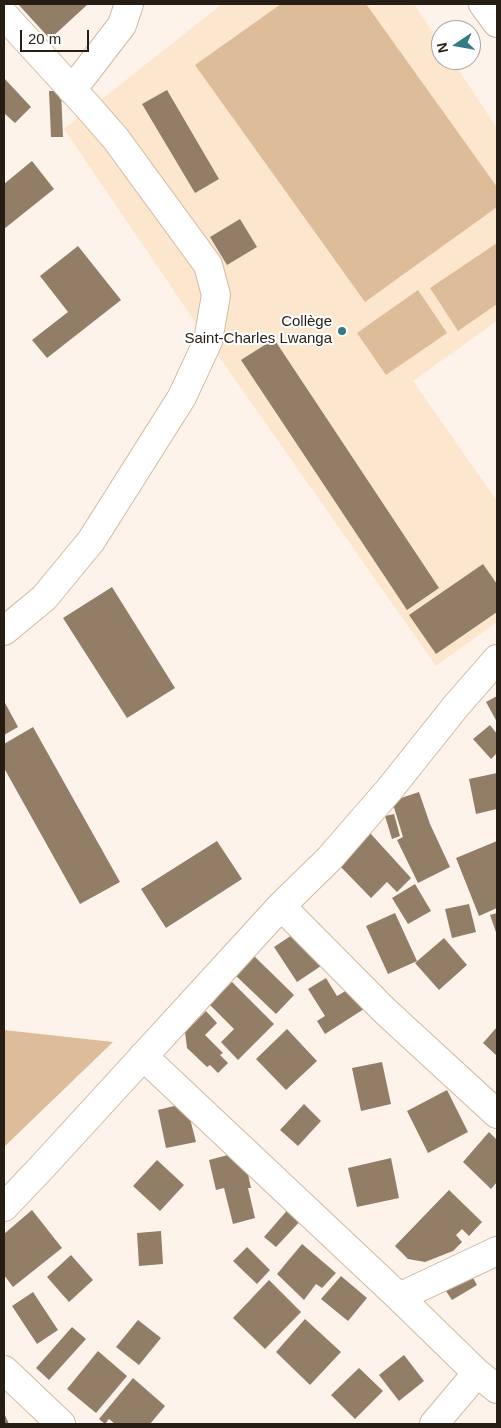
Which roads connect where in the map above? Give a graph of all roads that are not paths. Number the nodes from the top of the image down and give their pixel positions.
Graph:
1 (129, 4) edge
2 (483, 4) edge
3 (4, 15) edge
4 (497, 23) edge
5 (72, 90) junction
6 (4, 631) edge
7 (497, 659) edge
8 (281, 906) junction
9 (143, 1056) junction
10 (497, 1114) edge
11 (4, 1207) edge
12 (497, 1251) edge
13 (399, 1297) junction
14 (4, 1370) edge
15 (487, 1381) edge
16 (61, 1424) edge
17 (434, 1424) edge

1 - 5 street
2 - 4 street
3 - 5 street
5 - 6 street
7 - 8 street
8 - 9 street
8 - 10 street
9 - 11 street
9 - 13 street
12 - 13 street
13 - 15 street
14 - 16 street
15 - 17 street

